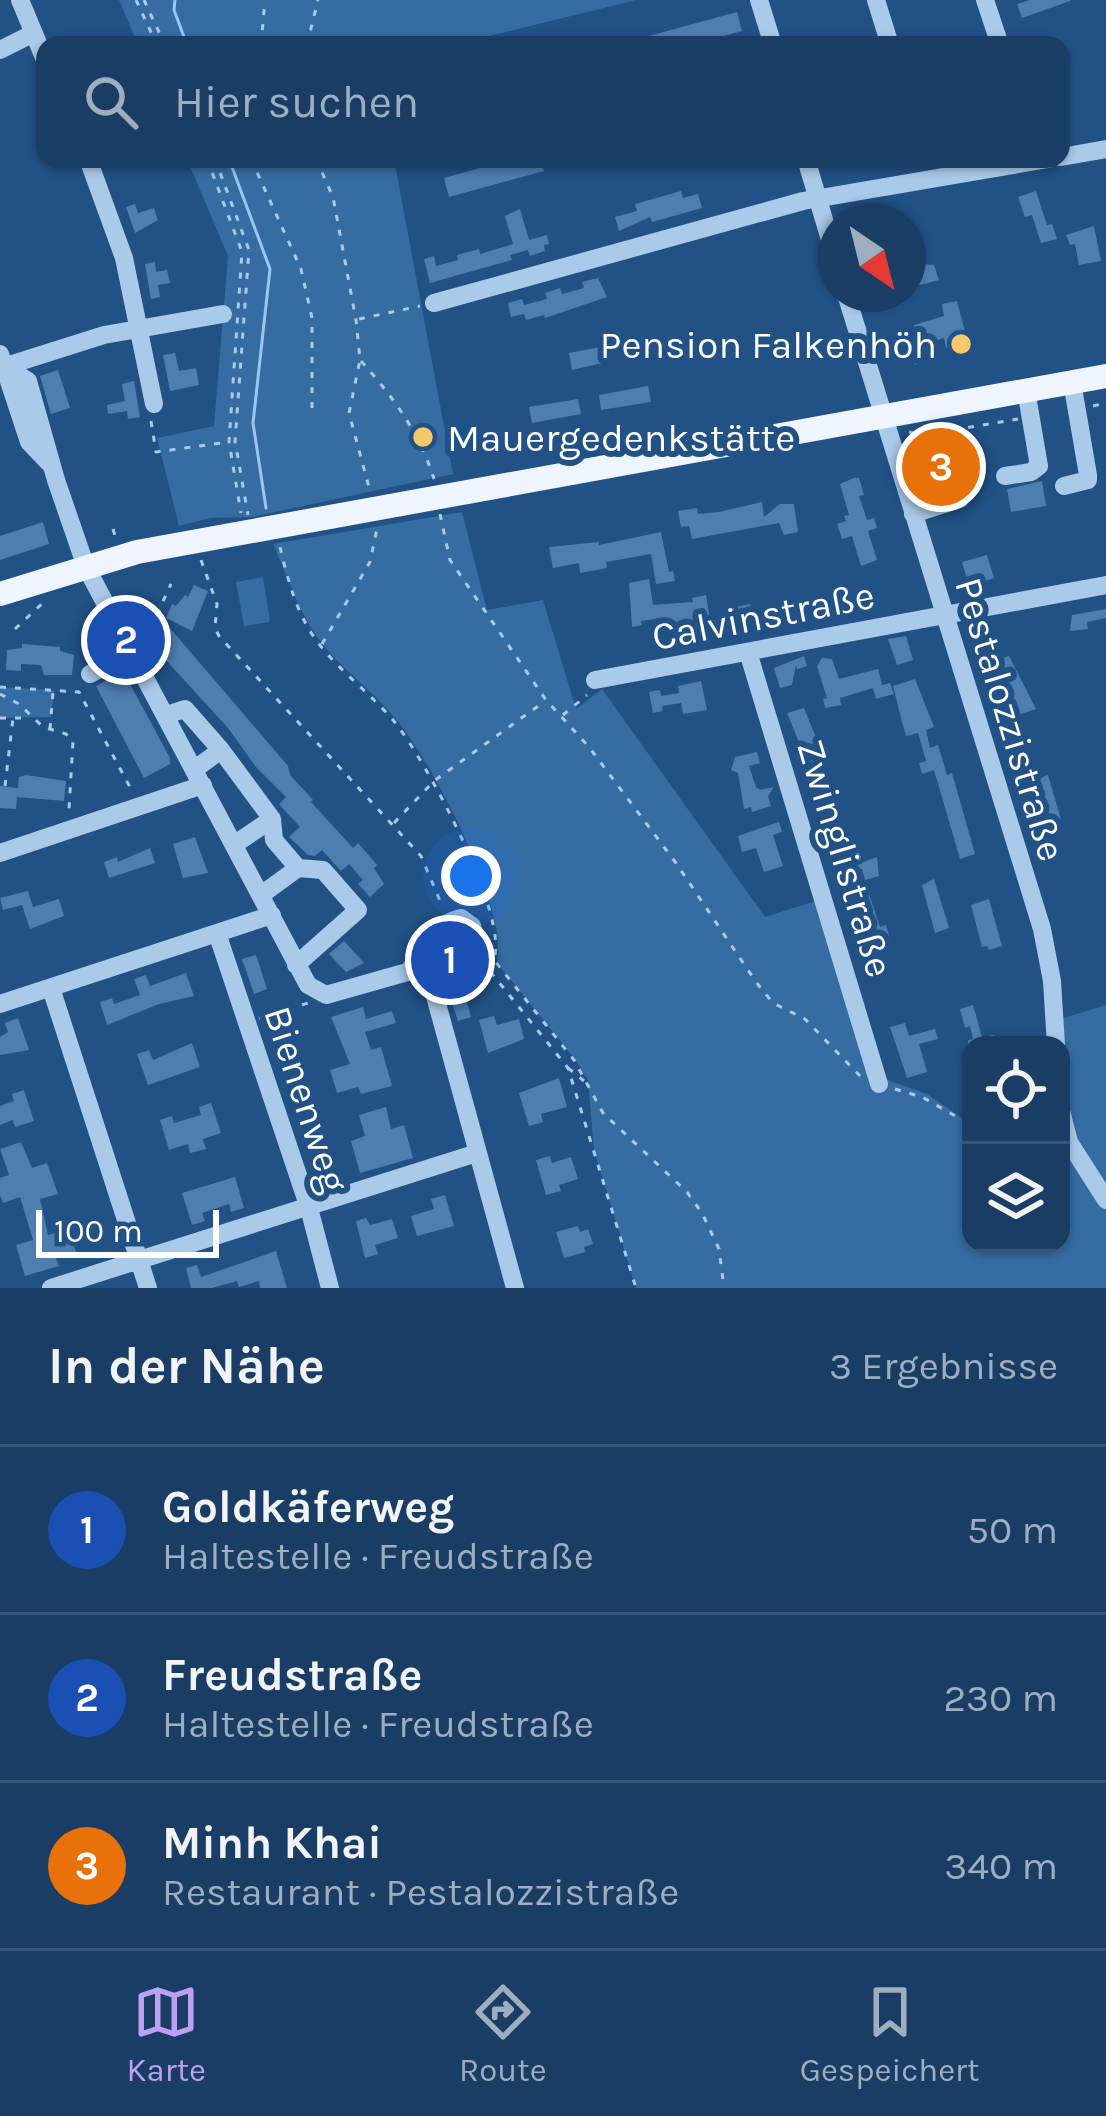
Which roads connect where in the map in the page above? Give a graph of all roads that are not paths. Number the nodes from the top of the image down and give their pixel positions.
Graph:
1 (20, 0) edge
2 (759, 0) edge
3 (876, 0) edge
4 (985, 0) edge
5 (34, 33) junction
6 (764, 36) edge
7 (887, 36) edge
8 (997, 36) edge
9 (36, 38) edge
10 (0, 50) edge
11 (1106, 149) edge
12 (1070, 155) edge
13 (91, 168) edge
14 (809, 168) edge
15 (925, 168) edge
16 (996, 168) edge
17 (928, 180) junction
18 (818, 199) junction
19 (819, 204) edge
20 (434, 303) road end
21 (236, 312) road end
22 (852, 312) edge
23 (141, 328) junction
24 (2, 363) edge
25 (1106, 376) edge
26 (1072, 382) junction
27 (1026, 390) junction
28 (154, 404) road end
29 (892, 423) junction
30 (1005, 476) dead end
31 (1064, 486) dead end
32 (960, 500) dead end
33 (913, 514) junction
34 (86, 567) junction
35 (1106, 585) edge
36 (0, 594) edge
37 (943, 614) junction
38 (131, 648) junction
39 (748, 652) junction
40 (90, 674) dead end
41 (595, 680) road end
42 (166, 715) junction
43 (221, 750) junction
44 (199, 777) junction
45 (272, 819) junction
46 (235, 844) junction
47 (0, 853) edge
48 (298, 868) junction
49 (261, 895) junction
50 (272, 916) junction
51 (217, 933) junction
52 (296, 965) junction
53 (418, 969) junction
54 (51, 988) junction
55 (0, 1004) edge
56 (1055, 1036) edge
57 (879, 1084) road end
58 (1070, 1144) edge
59 (478, 1153) junction
60 (1106, 1200) edge
61 (309, 1208) junction
62 (140, 1261) junction
63 (51, 1288) edge
64 (148, 1288) edge
65 (329, 1288) edge
66 (515, 1288) edge

1 - 5 street
2 - 6 street
3 - 7 street
4 - 8 street
5 - 9 street
5 - 10 street
11 - 12 street
13 - 23 street
14 - 18 street
15 - 17 street
16 - 17 street
17 - 18 street
18 - 19 street
18 - 20 street
21 - 23 street
22 - 29 street, Pestalozzistraße
23 - 24 street
23 - 28 street
24 - 34 street
25 - 26 main road
26 - 27 main road
26 - 31 street
27 - 29 main road
27 - 30 street
29 - 33 street, Pestalozzistraße
29 - 34 main road
32 - 33 street
33 - 37 street, Pestalozzistraße
34 - 36 main road
34 - 38 street
35 - 37 street, Calvinstraße
37 - 39 street, Calvinstraße
37 - 56 street, Pestalozzistraße
38 - 40 street
38 - 42 street
39 - 41 street, Calvinstraße
39 - 57 street, Zwinglistraße
42 - 43 street
42 - 44 street
43 - 44 street
43 - 45 street
44 - 46 street
44 - 47 street
45 - 46 street
45 - 48 street
46 - 49 street
48 - 49 street
48 - 52 street
49 - 50 street
50 - 51 street
50 - 52 street
51 - 54 street
51 - 61 street, Bienenweg
52 - 53 street
53 - 53 street
53 - 59 street
54 - 55 street
54 - 62 street
58 - 60 street
59 - 61 street
59 - 66 street
61 - 62 street
61 - 65 street, Bienenweg
62 - 63 street
62 - 64 street

